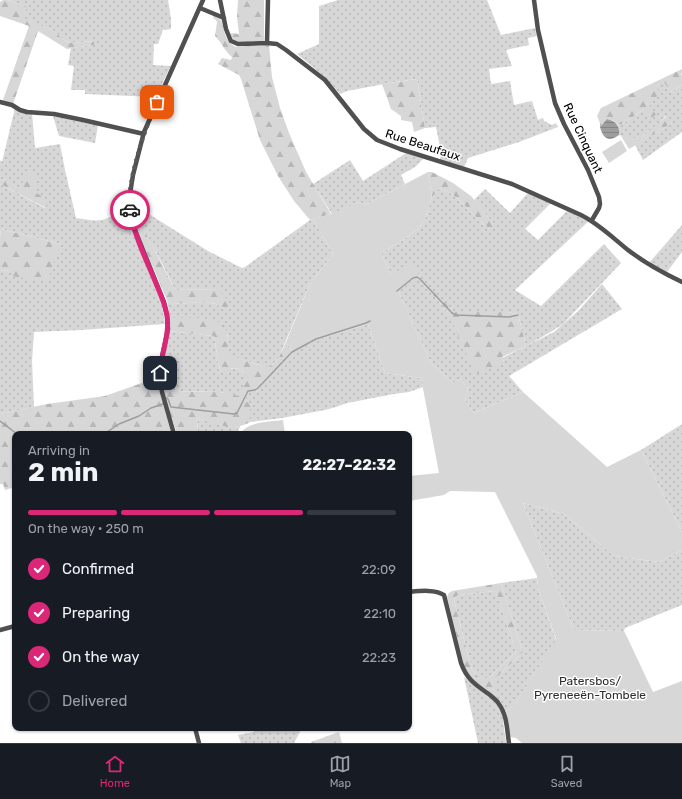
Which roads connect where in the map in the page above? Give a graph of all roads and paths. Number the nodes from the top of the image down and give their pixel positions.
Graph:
1 (203, 0) edge
2 (220, 0) edge
3 (268, 0) edge
4 (534, 0) edge
5 (200, 8) junction
6 (224, 18) junction
7 (265, 43) junction
8 (0, 102) edge
9 (144, 134) junction
10 (592, 220) junction
11 (682, 282) edge
12 (173, 431) edge
13 (412, 592) edge
14 (12, 627) edge
15 (0, 630) edge
16 (196, 731) edge
17 (199, 743) edge
18 (509, 743) edge

1 - 5 street
2 - 6 street, Rue Beaufaux
3 - 7 street
4 - 10 street, Rue Cinquant
5 - 6 street
5 - 9 street
6 - 7 street, Rue Beaufaux
7 - 10 street, Rue Beaufaux
8 - 9 street
9 - 12 street
10 - 11 street
13 - 18 street
14 - 15 street
16 - 17 street

